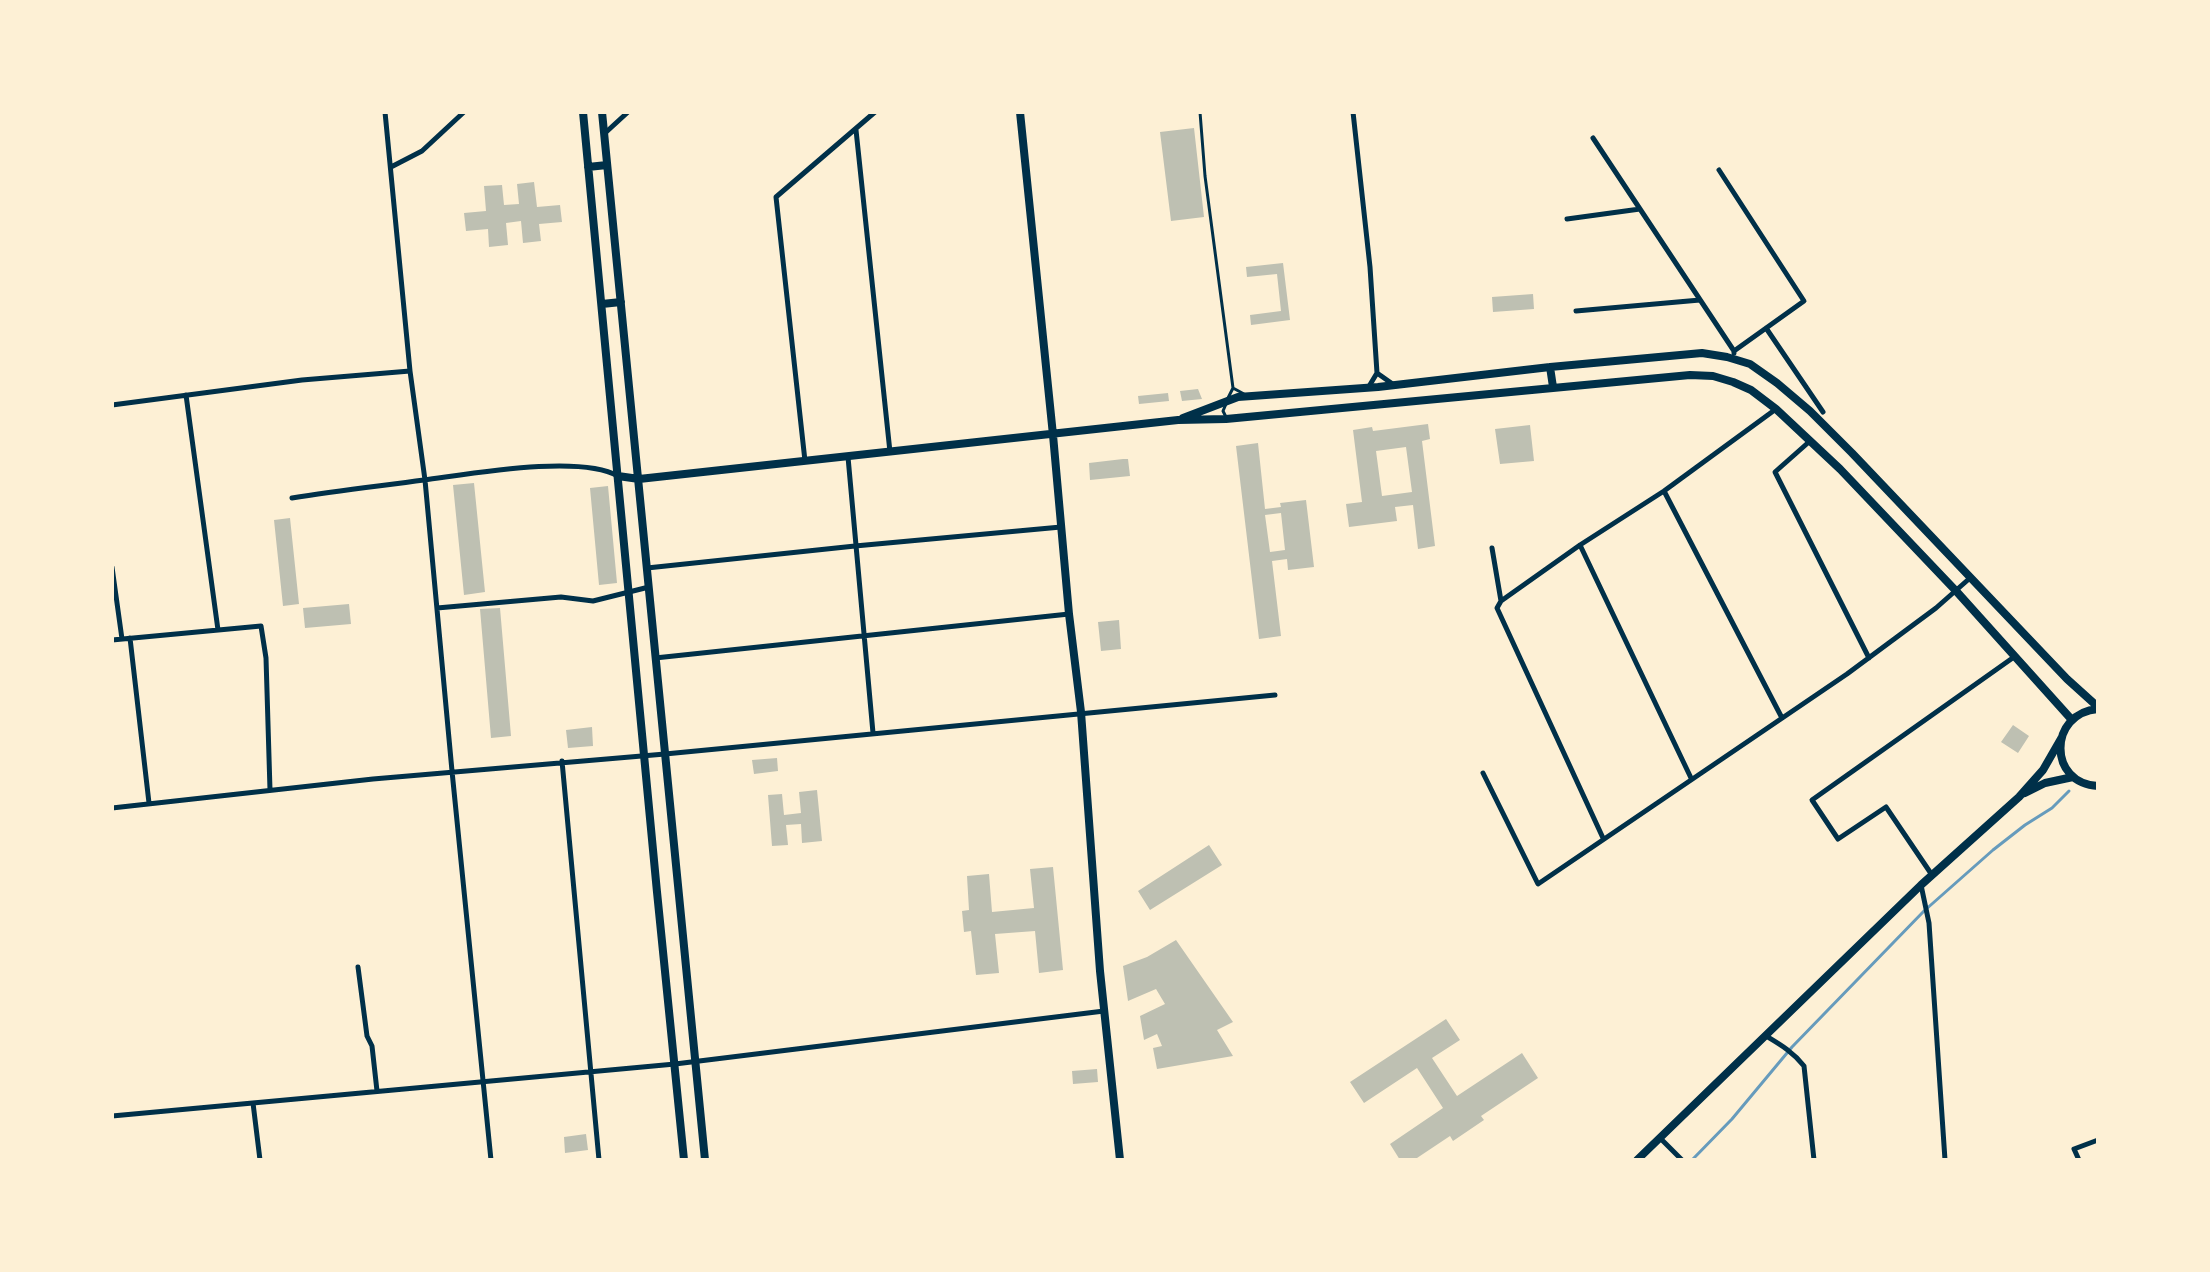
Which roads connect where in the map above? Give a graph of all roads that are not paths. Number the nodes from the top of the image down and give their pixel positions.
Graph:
1 (385, 112) edge
2 (464, 112) edge
3 (583, 112) edge
4 (602, 112) edge
5 (628, 112) edge
6 (874, 112) edge
7 (1020, 112) edge
8 (1200, 112) edge
9 (1353, 112) edge
10 (856, 130) junction
11 (604, 134) junction
12 (1593, 138) dead end
13 (608, 165) junction
14 (391, 167) junction
15 (588, 167) junction
16 (1719, 170) dead end
17 (1640, 209) junction
18 (1567, 219) dead end
19 (1700, 300) junction
20 (621, 302) junction
21 (602, 304) junction
22 (1576, 311) dead end
23 (1766, 328) junction
24 (1734, 351) junction
25 (1737, 360) junction
26 (1550, 366) junction
27 (410, 371) junction
28 (1377, 373) junction
29 (1394, 385) junction
30 (1553, 387) junction
31 (1233, 388) junction
32 (1368, 388) junction
33 (186, 394) junction
34 (1248, 396) junction
35 (1227, 401) junction
36 (112, 405) edge
37 (1776, 409) junction
38 (1823, 412) dead end
39 (1226, 419) junction
40 (1178, 420) junction
41 (1053, 435) junction
42 (1810, 441) junction
43 (890, 452) junction
44 (848, 457) junction
45 (805, 461) junction
46 (618, 476) junction
47 (639, 479) junction
48 (425, 480) junction
49 (1664, 491) junction
50 (292, 498) dead end
51 (1061, 527) junction
52 (1580, 545) junction
53 (855, 546) junction
54 (1492, 548) dead end
55 (112, 567) edge
56 (647, 568) junction
57 (1970, 578) junction
58 (649, 587) junction
59 (629, 592) junction
60 (1957, 592) junction
61 (1501, 601) junction
62 (437, 608) junction
63 (1069, 614) junction
64 (218, 630) junction
65 (863, 635) junction
66 (130, 638) junction
67 (122, 639) junction
68 (112, 640) edge
69 (2014, 657) junction
70 (655, 658) junction
71 (1869, 658) junction
72 (1275, 695) dead end
73 (2097, 708) edge
74 (1081, 712) junction
75 (1782, 718) junction
76 (2072, 720) junction
77 (873, 734) junction
78 (2062, 737) junction
79 (665, 754) junction
80 (645, 755) junction
81 (562, 762) junction
82 (452, 771) junction
83 (1483, 773) dead end
84 (2073, 777) junction
85 (1691, 778) junction
86 (2097, 786) edge
87 (270, 790) junction
88 (2019, 796) junction
89 (149, 803) junction
90 (112, 808) edge
91 (1604, 838) junction
92 (1932, 875) junction
93 (1921, 885) junction
94 (358, 967) dead end
95 (1104, 1011) junction
96 (1766, 1036) junction
97 (695, 1061) junction
98 (675, 1064) junction
99 (590, 1072) junction
100 (484, 1081) junction
101 (377, 1091) junction
102 (253, 1103) junction
103 (112, 1116) edge
104 (1661, 1139) junction
105 (2097, 1140) edge
106 (1682, 1159) edge
107 (260, 1160) edge
108 (491, 1160) edge
109 (599, 1160) edge
110 (684, 1160) edge
111 (705, 1160) edge
112 (1120, 1160) edge
113 (1637, 1160) edge
114 (1814, 1160) edge
115 (1945, 1160) edge
116 (2079, 1160) edge

1 - 14 street
2 - 14 street
3 - 15 main road
4 - 11 main road
5 - 11 street
6 - 10 street
7 - 41 main road
8 - 31 lane
9 - 28 street
10 - 43 street
10 - 45 street
11 - 13 main road
12 - 17 street
13 - 15 main road
13 - 20 main road
14 - 27 street
15 - 21 main road
16 - 23 street
17 - 18 street
17 - 19 street
19 - 22 street
19 - 24 street
20 - 21 main road
20 - 47 main road
21 - 46 main road
23 - 24 street
23 - 38 street
24 - 25 street
25 - 26 main road
25 - 57 main road
26 - 29 main road
26 - 30 main road
27 - 33 street
27 - 48 street
28 - 29 street
28 - 32 street
29 - 32 main road
30 - 37 main road
30 - 39 main road
31 - 34 lane
31 - 35 lane
32 - 34 main road
33 - 36 street
33 - 64 street
34 - 35 main road
35 - 39 lane
35 - 40 main road
37 - 42 main road
37 - 49 street
39 - 40 main road
40 - 41 main road
41 - 43 main road
41 - 51 main road
42 - 60 main road
42 - 71 street
43 - 44 main road
44 - 45 main road
44 - 53 street
45 - 47 main road
46 - 47 main road
46 - 48 street
46 - 59 main road
47 - 56 main road
48 - 50 street
48 - 62 street
49 - 52 street
49 - 75 street
51 - 53 street
51 - 63 main road
52 - 61 street
52 - 85 street
53 - 56 street
53 - 65 street
54 - 61 street
55 - 67 street
56 - 58 main road
57 - 60 street
57 - 73 main road
58 - 59 street
58 - 70 main road
59 - 62 street
59 - 80 main road
60 - 69 main road
60 - 71 street
61 - 91 street
62 - 82 street
63 - 65 street
63 - 74 main road
64 - 66 street
64 - 87 street
65 - 70 street
65 - 77 street
66 - 67 street
66 - 89 street
67 - 68 street
69 - 76 main road
69 - 92 street
70 - 79 main road
71 - 75 street
72 - 74 street
73 - 76 main road
74 - 77 street
74 - 95 main road
75 - 85 street
76 - 78 main road
77 - 79 street
78 - 84 main road
78 - 88 main road
79 - 80 street
79 - 97 main road
80 - 81 street
80 - 98 main road
81 - 82 street
81 - 99 street
82 - 87 street
82 - 100 street
83 - 91 street
84 - 86 main road
84 - 88 main road
85 - 91 street
87 - 89 street
88 - 92 main road
89 - 90 street
92 - 93 main road
93 - 96 main road
93 - 115 street
94 - 101 street
95 - 97 street
95 - 112 main road
96 - 104 main road
96 - 114 street
97 - 98 street
97 - 111 main road
98 - 99 street
98 - 110 main road
99 - 100 street
99 - 109 street
100 - 101 street
100 - 108 street
101 - 102 street
102 - 103 street
102 - 107 street
104 - 106 street
104 - 113 main road
105 - 116 street

